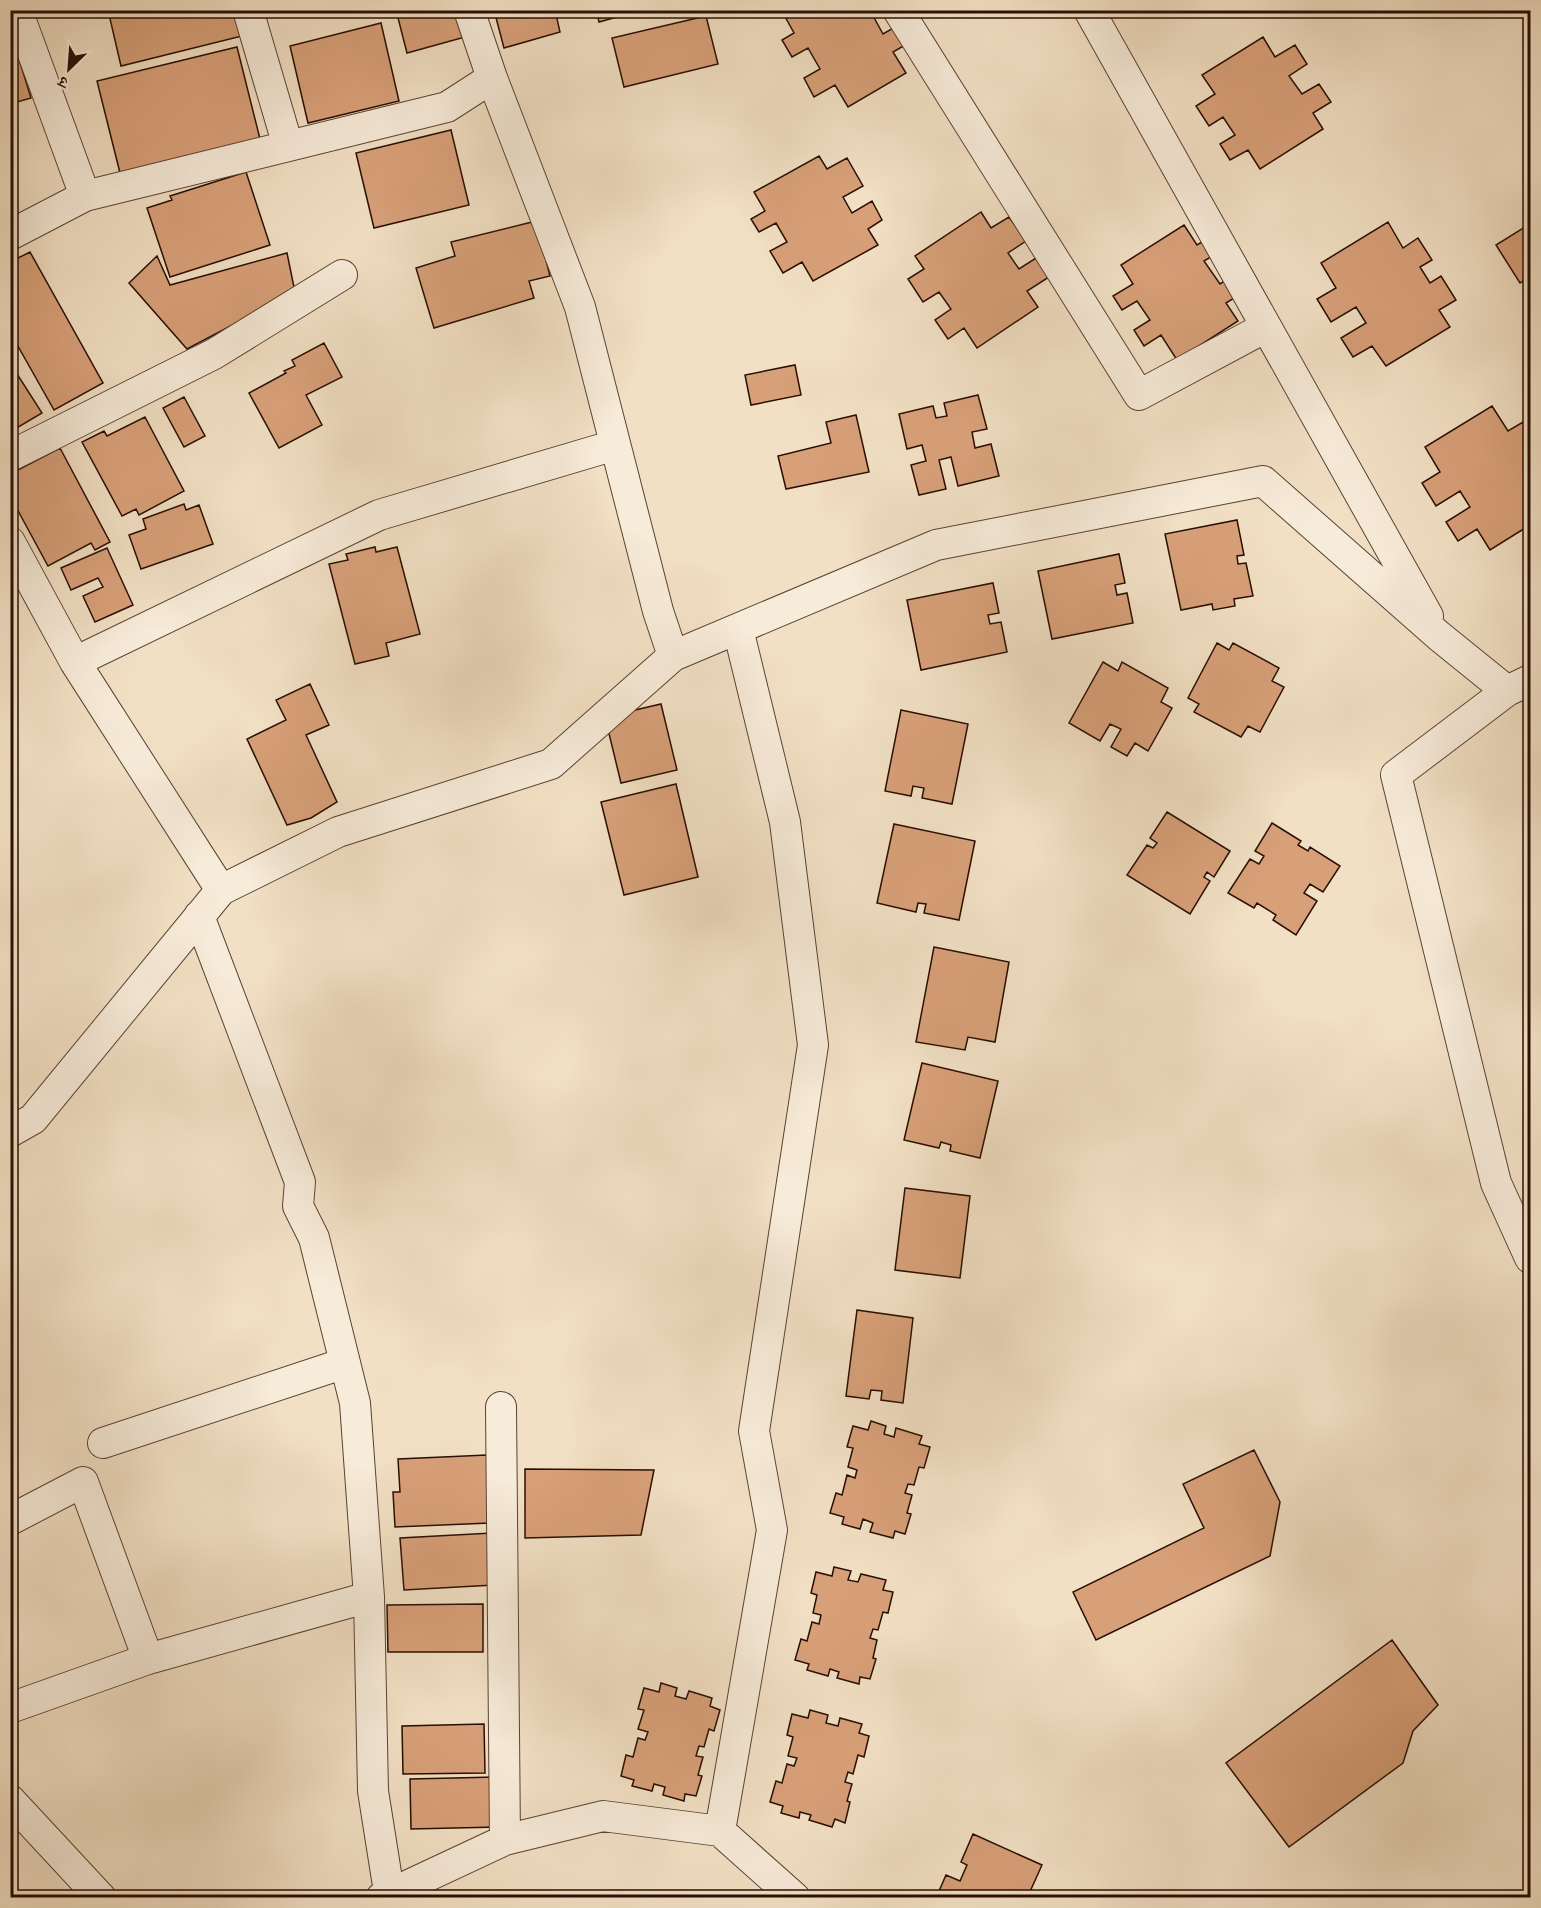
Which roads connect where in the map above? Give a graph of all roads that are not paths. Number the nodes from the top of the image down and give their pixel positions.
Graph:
1 (17, 10) edge
2 (248, 10) edge
3 (469, 10) edge
4 (898, 10) edge
5 (1089, 10) edge
6 (492, 78) junction
7 (288, 146) junction
8 (85, 196) junction
9 (10, 235) edge
10 (342, 275) dead end
11 (1266, 327) junction
12 (615, 446) junction
13 (10, 456) edge
14 (10, 542) edge
15 (738, 629) junction
16 (1439, 636) junction
17 (674, 656) junction
18 (75, 662) junction
19 (1519, 685) edge
20 (221, 890) junction
21 (199, 916) junction
22 (10, 1132) edge
23 (1530, 1258) edge
24 (345, 1363) junction
25 (501, 1407) dead end
26 (103, 1443) dead end
27 (10, 1520) edge
28 (369, 1597) junction
29 (148, 1659) junction
30 (10, 1708) edge
31 (10, 1800) edge
32 (720, 1832) junction
33 (505, 1840) junction
34 (88, 1894) edge
35 (385, 1895) edge
36 (795, 1898) edge

1 - 8 street
2 - 7 street
3 - 6 street
4 - 11 street
5 - 11 street
6 - 7 street
6 - 12 street
7 - 8 street
8 - 9 street
10 - 13 street
11 - 16 street
12 - 17 street
12 - 18 street
14 - 18 street
15 - 16 street
15 - 17 street
15 - 32 street
16 - 19 street
17 - 20 street
18 - 20 street
19 - 23 street
20 - 21 street
21 - 22 street
21 - 24 street
24 - 26 street
24 - 28 street
25 - 33 street
27 - 29 street
28 - 29 street
28 - 35 street
29 - 30 street
31 - 34 street
32 - 33 street
32 - 36 street
33 - 35 street

